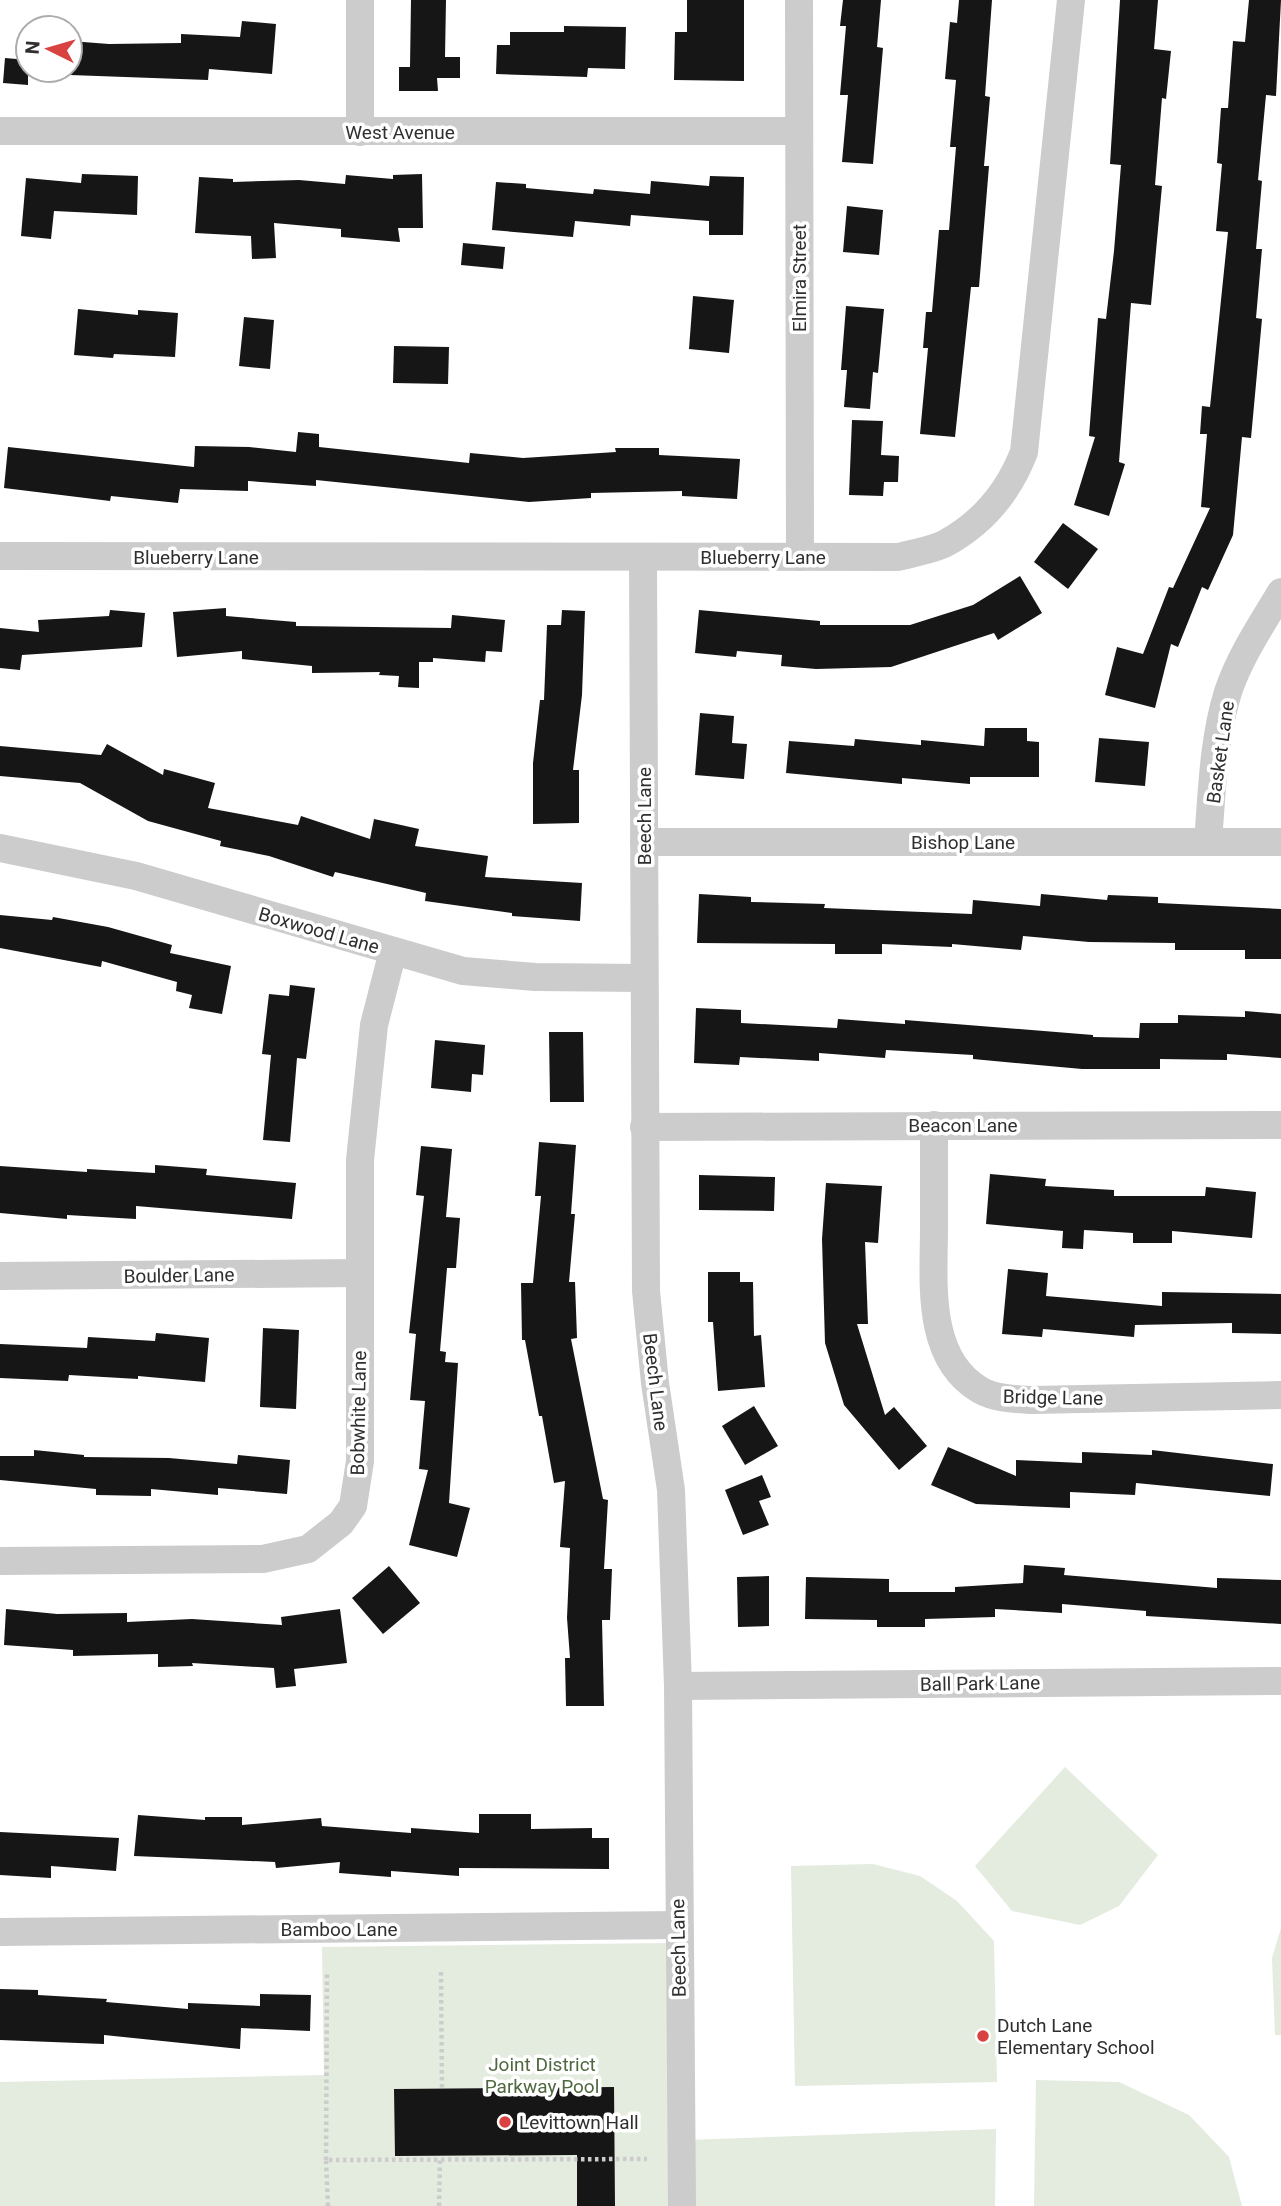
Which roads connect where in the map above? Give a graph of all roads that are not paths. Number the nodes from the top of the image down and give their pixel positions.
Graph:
1 (360, 0) edge
2 (799, 0) edge
3 (1071, 0) edge
4 (0, 131) edge
5 (799, 131) junction
6 (360, 132) junction
7 (0, 556) edge
8 (643, 557) junction
9 (800, 557) junction
10 (1281, 592) edge
11 (644, 842) junction
12 (1208, 842) junction
13 (1281, 842) edge
14 (0, 848) edge
15 (393, 951) junction
16 (643, 978) junction
17 (934, 1125) junction
18 (1281, 1125) edge
19 (644, 1126) junction
20 (359, 1273) junction
21 (0, 1276) edge
22 (1281, 1395) edge
23 (0, 1561) edge
24 (1281, 1681) edge
25 (678, 1686) junction
26 (678, 1925) junction
27 (0, 1932) edge
28 (682, 2206) edge

1 - 6 street
2 - 5 street, Elmira Street
3 - 9 street, Blueberry Lane
4 - 6 street, West Avenue
5 - 6 street, West Avenue
5 - 9 street, Elmira Street
7 - 8 street, Blueberry Lane
8 - 9 street, Blueberry Lane
8 - 11 street, Beech Lane
10 - 12 street, Basket Lane
11 - 12 street, Bishop Lane
11 - 16 street, Beech Lane
12 - 13 street, Bishop Lane
14 - 15 street, Boxwood Lane
15 - 16 street, Boxwood Lane
15 - 20 street, Bobwhite Lane
16 - 19 street, Beech Lane
17 - 18 street, Beacon Lane
17 - 19 street, Beacon Lane
17 - 22 street, Bridge Lane
19 - 25 street, Beech Lane
20 - 21 street, Boulder Lane
20 - 23 street, Bobwhite Lane
24 - 25 street, Ball Park Lane
25 - 26 street, Beech Lane
26 - 27 street, Bamboo Lane
26 - 28 street, Beech Lane

